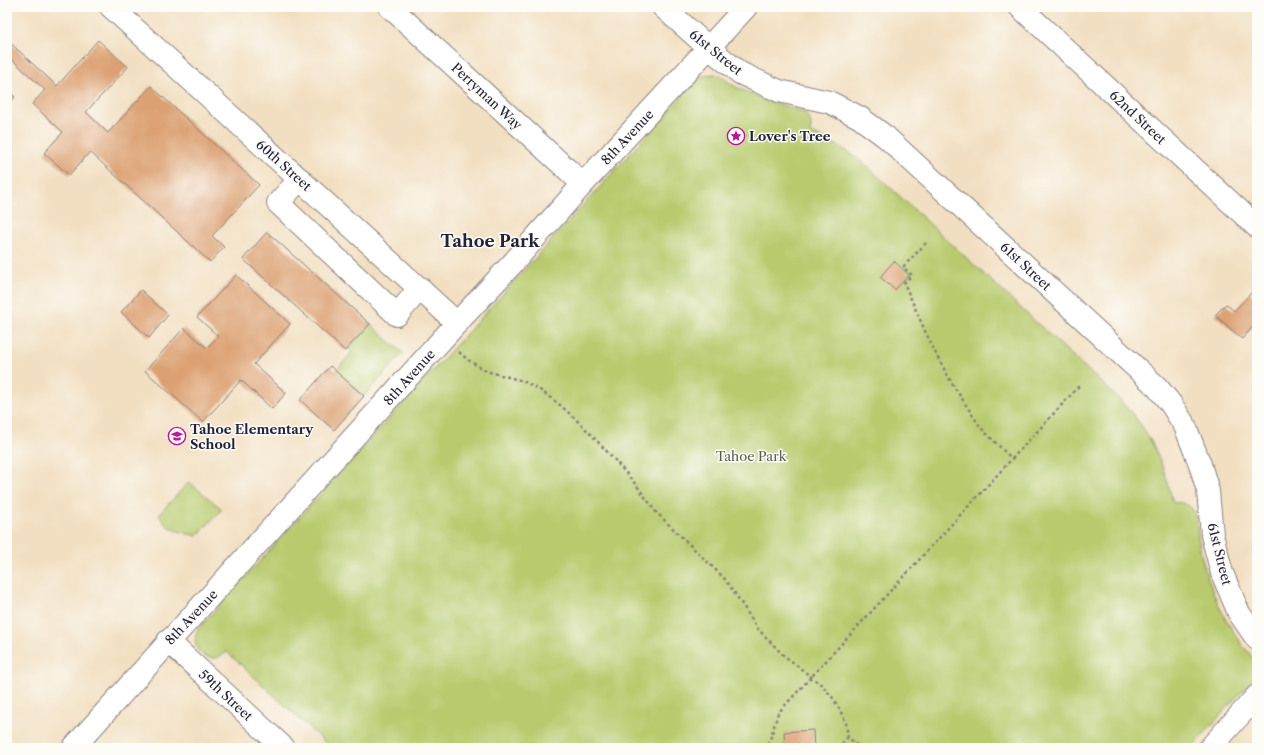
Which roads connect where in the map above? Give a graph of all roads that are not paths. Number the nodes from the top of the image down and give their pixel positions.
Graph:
1 (111, 7) edge
2 (390, 7) edge
3 (663, 7) edge
4 (746, 7) edge
5 (1020, 7) edge
6 (709, 48) junction
7 (300, 179) junction
8 (583, 184) junction
9 (1257, 227) edge
10 (420, 288) junction
11 (457, 322) junction
12 (1257, 638) edge
13 (168, 641) junction
14 (1257, 696) edge
15 (73, 748) edge
16 (284, 748) edge
17 (1210, 748) edge

1 - 7 street, 60th Street
2 - 8 street, Perryman Way
3 - 6 street, 61st Street
4 - 6 street, 8th Avenue
5 - 9 street, 62nd Street
6 - 8 street, 8th Avenue
6 - 12 street, 61st Street
7 - 10 street, 60th Street
7 - 10 street
8 - 11 street, 8th Avenue
10 - 11 street, 60th Street
11 - 13 street, 8th Avenue
13 - 15 street, 8th Avenue
13 - 16 street, 59th Street
14 - 17 street

